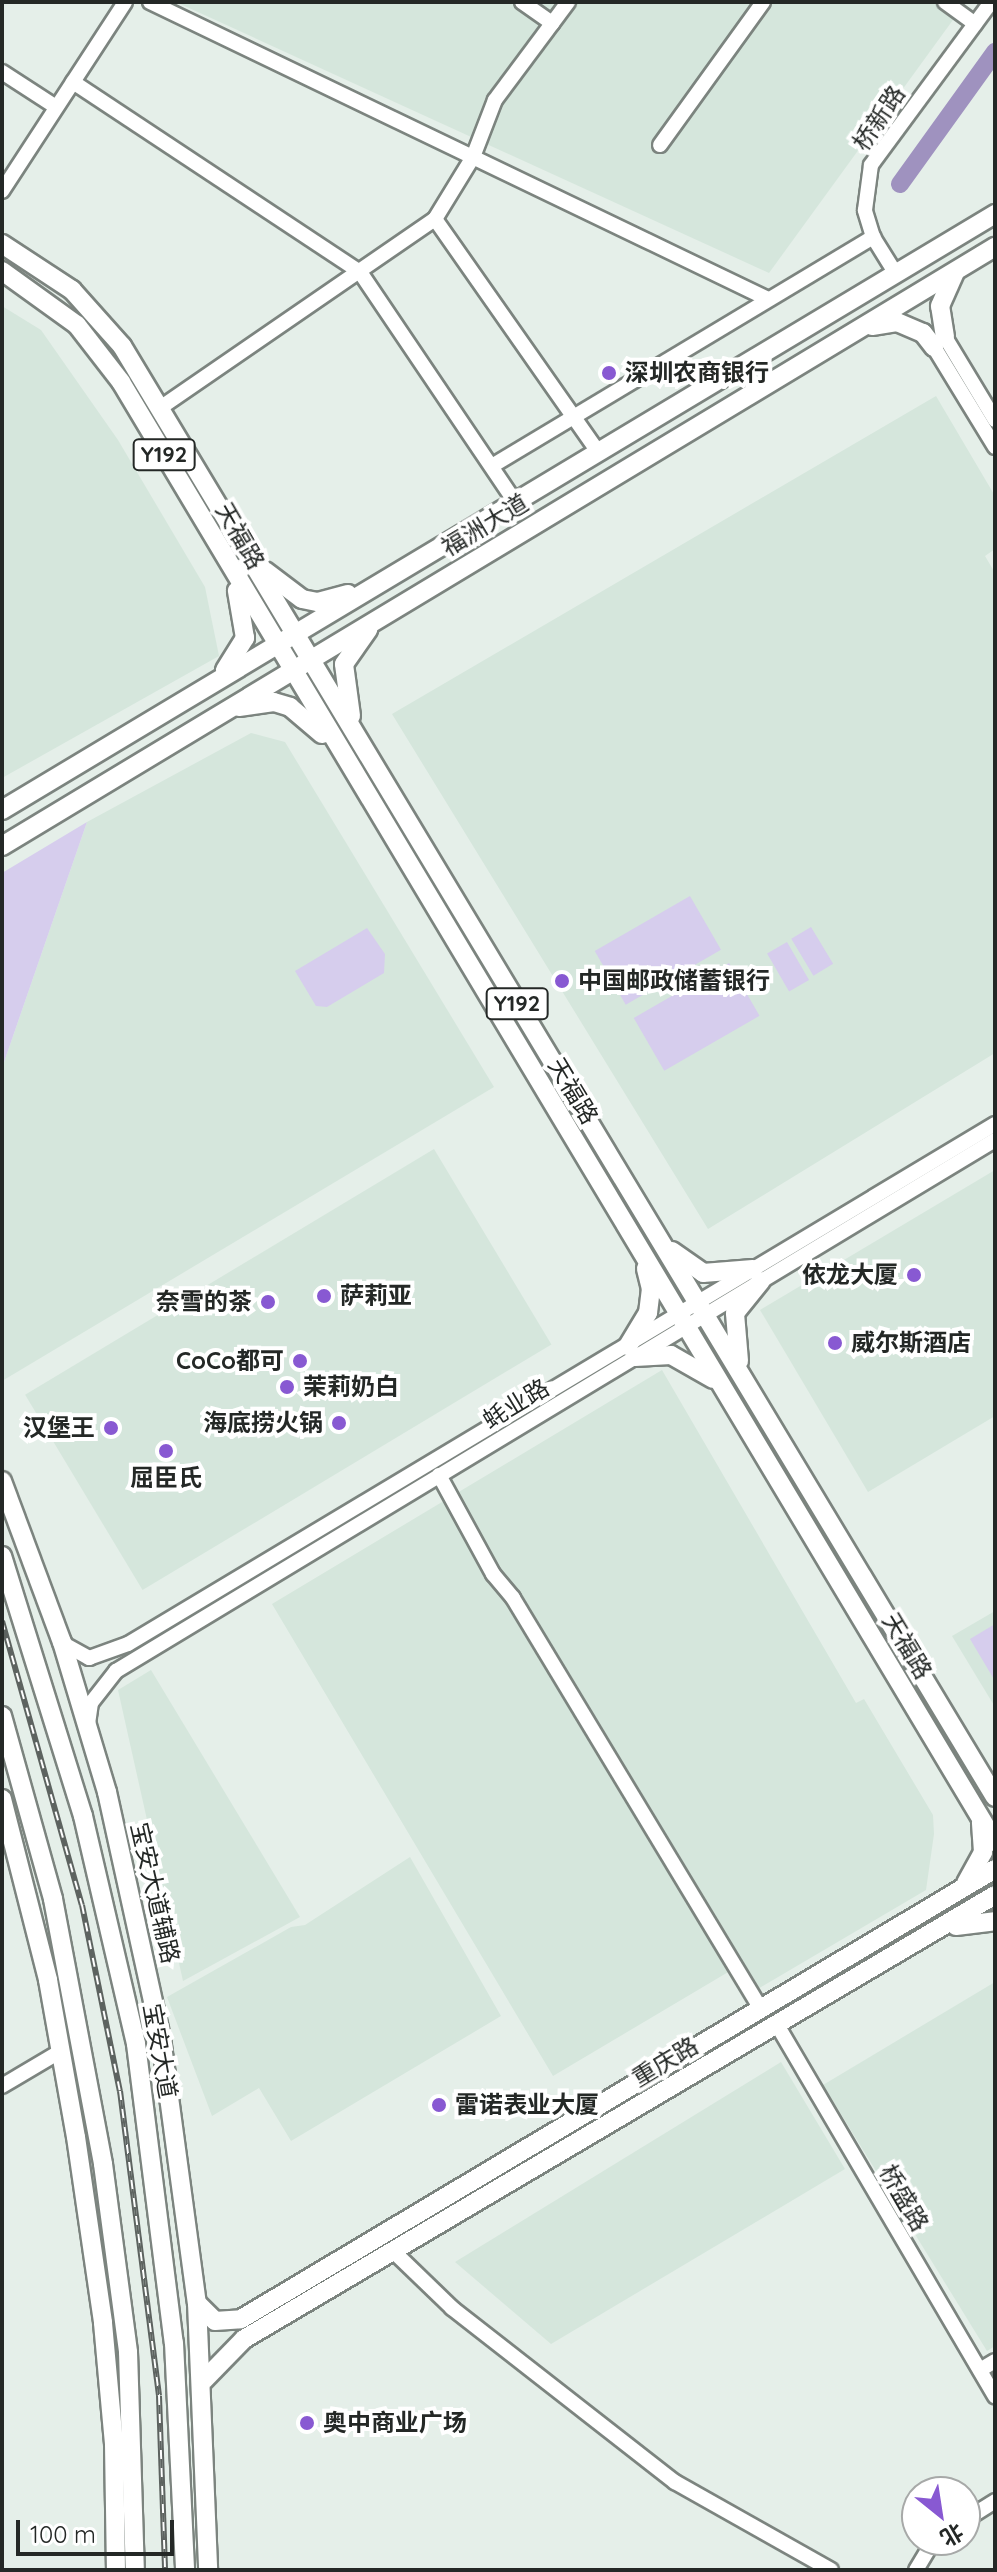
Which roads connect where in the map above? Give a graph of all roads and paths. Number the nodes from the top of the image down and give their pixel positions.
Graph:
1 (125, 2) edge
2 (150, 2) edge
3 (522, 2) edge
4 (568, 2) edge
5 (763, 2) edge
6 (945, 2) edge
7 (991, 2) edge
8 (552, 23) junction
9 (975, 24) junction
10 (2, 72) edge
11 (73, 82) junction
12 (56, 107) junction
13 (660, 145) dead end
14 (473, 157) junction
15 (2, 191) edge
16 (995, 214) edge
17 (435, 219) junction
18 (873, 237) junction
19 (2, 244) edge
20 (995, 247) edge
21 (2, 271) edge
22 (957, 271) junction
23 (360, 272) junction
24 (896, 274) junction
25 (766, 298) junction
26 (861, 328) junction
27 (939, 342) junction
28 (160, 408) junction
29 (574, 416) junction
30 (995, 420) edge
31 (995, 447) edge
32 (598, 452) junction
33 (492, 466) junction
34 (515, 502) junction
35 (244, 549) junction
36 (225, 558) junction
37 (381, 582) junction
38 (393, 608) junction
39 (295, 633) junction
40 (276, 644) junction
41 (310, 658) junction
42 (291, 670) junction
43 (199, 691) junction
44 (218, 715) junction
45 (356, 734) junction
46 (341, 753) junction
47 (2, 810) edge
48 (2, 846) edge
49 (995, 1124) edge
50 (995, 1140) edge
51 (654, 1232) junction
52 (635, 1240) junction
53 (757, 1275) junction
54 (701, 1309) junction
55 (683, 1320) junction
56 (632, 1352) junction
57 (751, 1394) junction
58 (734, 1406) junction
59 (439, 1475) junction
60 (2, 1481) edge
61 (2, 1556) edge
62 (62, 1642) junction
63 (2, 1716) edge
64 (88, 1728) junction
65 (995, 1797) edge
66 (2, 1799) edge
67 (978, 1812) junction
68 (116, 1830) junction
69 (995, 1842) edge
70 (988, 1866) edge
71 (995, 1895) edge
72 (995, 1921) edge
73 (926, 1934) junction
74 (113, 1935) junction
75 (761, 2009) junction
76 (776, 2023) junction
77 (61, 2051) junction
78 (2, 2086) edge
79 (393, 2251) junction
80 (309, 2278) junction
81 (319, 2295) junction
82 (197, 2303) junction
83 (995, 2361) edge
84 (980, 2370) junction
85 (204, 2380) junction
86 (995, 2396) edge
87 (116, 2570) edge
88 (135, 2570) edge
89 (185, 2570) edge
90 (208, 2570) edge
91 (831, 2570) edge

1 - 11 street
2 - 14 street
3 - 8 street
4 - 8 street
5 - 13 street
6 - 9 street
7 - 9 street, 桥新路
8 - 14 street
9 - 18 street, 桥新路
10 - 12 street
11 - 12 street
11 - 23 street
12 - 15 street
14 - 17 street
14 - 25 street
16 - 24 main road, 福洲大道
17 - 23 street
17 - 29 street
18 - 24 street, 桥新路
18 - 25 street
19 - 28 main road, 天福路 / Y192
20 - 22 main road, 福洲大道
21 - 36 main road, 天福路 / Y192
22 - 26 main road, 福洲大道
22 - 27 main road
23 - 28 street
23 - 33 street
24 - 32 main road, 福洲大道
25 - 29 street
26 - 27 main road
26 - 38 main road, 福洲大道
27 - 30 street
27 - 31 street
28 - 35 main road, 天福路 / Y192
29 - 32 street
29 - 33 street
32 - 34 main road, 福洲大道
33 - 34 street
34 - 37 main road, 福洲大道
35 - 37 main road
35 - 39 main road, 天福路 / Y192
36 - 40 main road, 天福路 / Y192
36 - 43 main road
37 - 39 main road, 福洲大道
38 - 41 main road, 福洲大道
38 - 45 main road
39 - 40 main road, 福洲大道
39 - 41 main road, 天福路 / Y192
40 - 42 main road, 天福路 / Y192
40 - 43 main road, 福洲大道
41 - 42 main road, 福洲大道
41 - 45 main road, 天福路 / Y192
42 - 44 main road, 福洲大道
42 - 46 main road, 天福路 / Y192
43 - 47 main road, 福洲大道
44 - 46 main road
44 - 48 main road, 福洲大道
45 - 51 main road, 天福路 / Y192
46 - 52 main road, 天福路 / Y192
49 - 53 street, 蚝业路
50 - 53 street, 蚝业路
51 - 53 main road
51 - 54 main road, 天福路 / Y192
52 - 55 main road, 天福路 / Y192
52 - 56 main road
53 - 54 street, 蚝业路
53 - 57 main road
54 - 55 street, 蚝业路
54 - 57 main road, 天福路 / Y192
55 - 56 street, 蚝业路
55 - 58 main road, 天福路 / Y192
56 - 58 main road
56 - 59 street, 蚝业路
56 - 62 street, 蚝业路
57 - 65 main road, 天福路 / Y192
58 - 67 main road, 天福路 / Y192
59 - 64 street, 蚝业路
59 - 75 street
60 - 62 main road, 宝安大道辅路
61 - 74 main road, 宝安大道
62 - 64 main road, 宝安大道辅路
63 - 88 main road
64 - 68 main road, 宝安大道辅路
66 - 77 main road
67 - 69 main road, 天福路 / Y192
67 - 70 main road
68 - 74 main road
68 - 82 main road, 宝安大道辅路
70 - 75 main road, 重庆路
71 - 73 main road, 重庆路
72 - 73 main road
73 - 76 main road, 重庆路
74 - 89 main road, 宝安大道
75 - 80 main road, 重庆路
76 - 79 main road, 重庆路
76 - 84 street, 桥盛路
77 - 78 street
77 - 87 main road
79 - 81 main road, 重庆路
79 - 91 street
80 - 81 main road
80 - 82 main road, 重庆路
81 - 85 main road, 重庆路
82 - 85 main road, 宝安大道辅路
83 - 84 street
84 - 86 street, 桥盛路
85 - 90 main road, 宝安大道辅路

